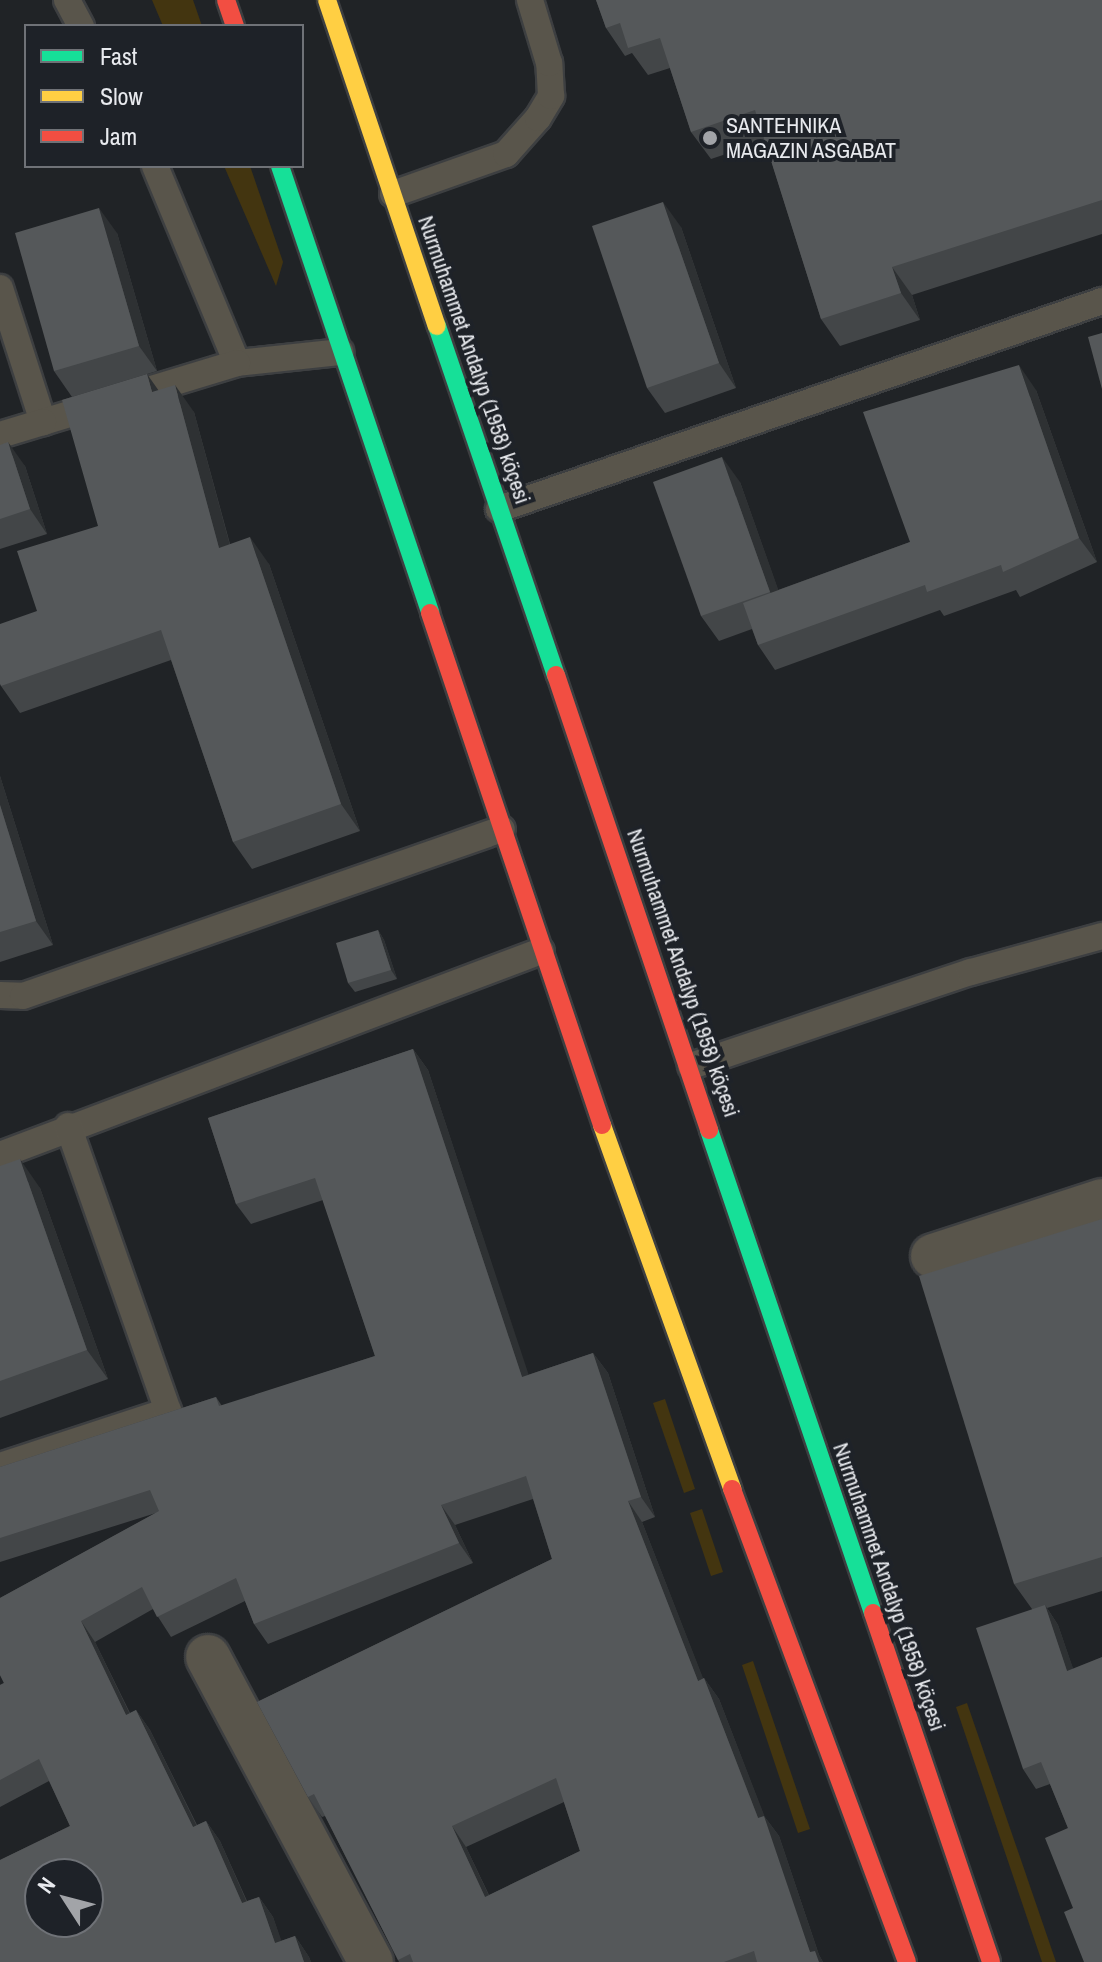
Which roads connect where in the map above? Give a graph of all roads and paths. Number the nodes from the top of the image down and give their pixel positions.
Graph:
1 (67, 0) edge
2 (226, 0) edge
3 (327, 0) edge
4 (530, 0) edge
5 (80, 24) edge
6 (234, 24) edge
7 (156, 168) edge
8 (281, 168) edge
9 (393, 194) junction
10 (0, 288) edge
11 (1102, 301) edge
12 (340, 352) junction
13 (237, 363) junction
14 (43, 422) junction
15 (0, 435) edge
16 (499, 509) junction
17 (502, 829) junction
18 (1102, 936) edge
19 (541, 951) junction
20 (0, 995) edge
21 (691, 1066) junction
22 (68, 1126) junction
23 (0, 1155) edge
24 (1102, 1201) edge
25 (933, 1256) dead end
26 (0, 1466) edge
27 (208, 1657) dead end
28 (371, 1962) edge
29 (907, 1962) edge
30 (991, 1962) edge

1 - 5 lane
2 - 6 main road
3 - 9 main road, Nurmuhammet Andalyp (1958) köçesi
4 - 9 lane
7 - 13 lane
8 - 12 main road
9 - 16 main road, Nurmuhammet Andalyp (1958) köçesi
10 - 14 lane
11 - 16 lane
12 - 13 lane
12 - 17 main road
13 - 14 lane
14 - 15 lane
16 - 21 main road, Nurmuhammet Andalyp (1958) köçesi
17 - 19 main road
17 - 20 lane
18 - 21 lane
19 - 22 lane
19 - 29 main road
21 - 30 main road, Nurmuhammet Andalyp (1958) köçesi
22 - 23 lane
22 - 26 lane
24 - 25 street
27 - 28 street

